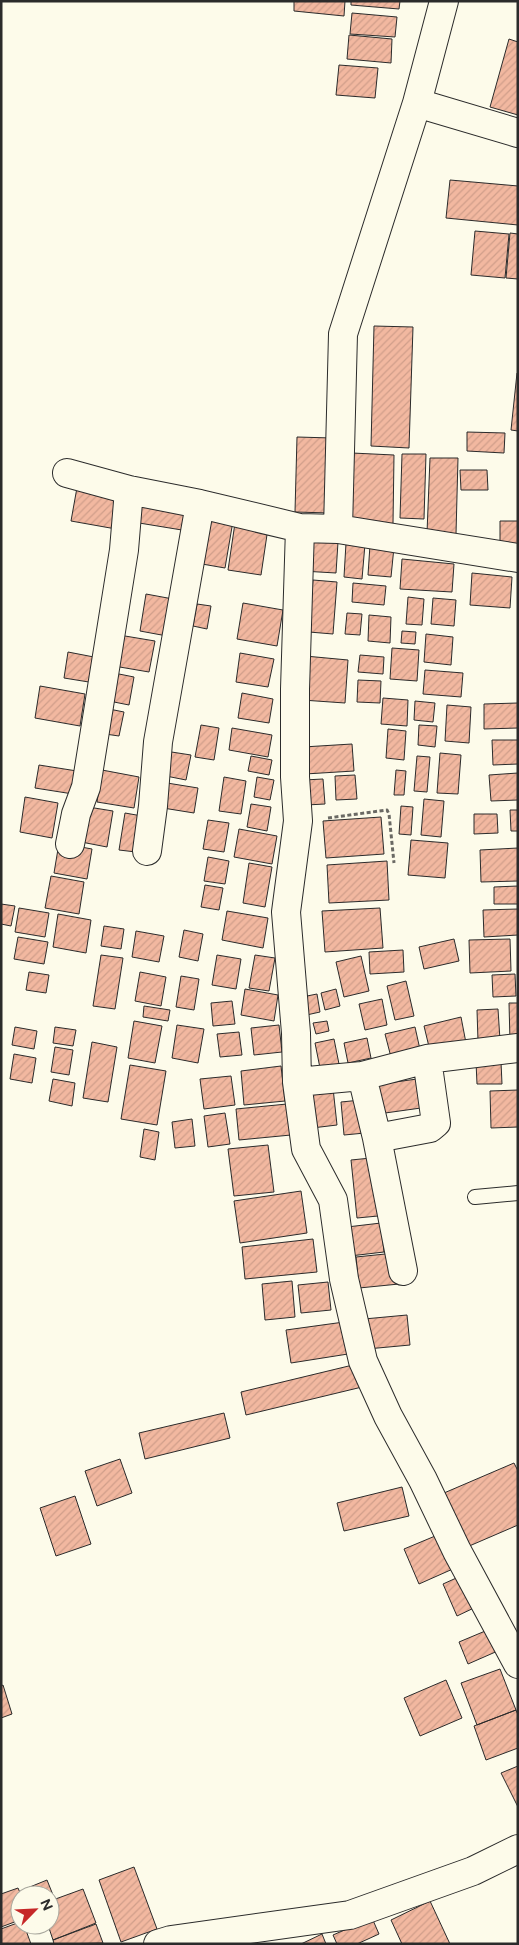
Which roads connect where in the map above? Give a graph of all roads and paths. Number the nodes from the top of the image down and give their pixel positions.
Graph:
1 (444, 1) edge
2 (418, 103) junction
3 (518, 132) edge
4 (67, 473) dead end
5 (129, 490) junction
6 (200, 504) junction
7 (300, 528) junction
8 (338, 529) junction
9 (518, 558) edge
10 (298, 821) junction
11 (70, 844) dead end
12 (146, 850) dead end
13 (394, 863) dead end
14 (518, 1048) edge
15 (427, 1059) junction
16 (362, 1076) junction
17 (297, 1082) junction
18 (377, 1138) junction
19 (518, 1193) edge
20 (474, 1197) dead end
21 (403, 1272) dead end
22 (518, 1664) edge
23 (518, 1849) edge
24 (158, 1944) edge

1 - 2 street
2 - 3 street
2 - 8 street
4 - 5 street
5 - 6 street
5 - 11 street
6 - 7 street
6 - 12 street
7 - 8 street
7 - 10 street
8 - 9 street
10 - 13 path
10 - 17 street
14 - 15 street
15 - 16 street
15 - 18 street
16 - 17 street
16 - 18 street
17 - 22 street
18 - 21 street
19 - 20 lane
23 - 24 street

